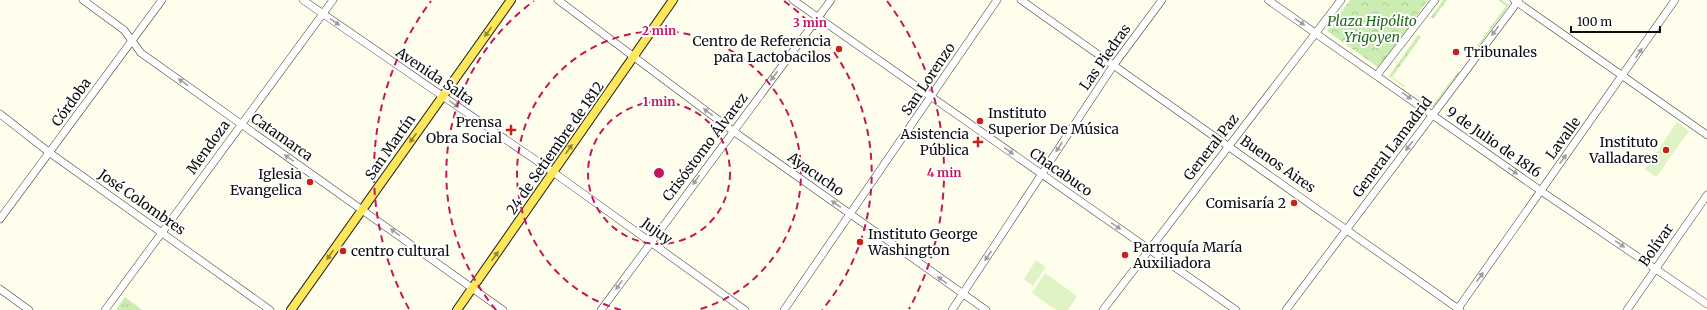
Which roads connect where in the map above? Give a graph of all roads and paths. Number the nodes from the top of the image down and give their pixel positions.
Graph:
1 (83, 0) edge
2 (162, 0) edge
3 (303, 0) edge
4 (333, 0) edge
5 (511, 0) edge
6 (558, 0) edge
7 (673, 0) edge
8 (793, 0) edge
9 (831, 0) edge
10 (997, 0) edge
11 (1021, 0) edge
12 (1162, 0) edge
13 (1268, 0) edge
14 (1341, 0) edge
15 (1435, 0) edge
16 (1675, 0) edge
17 (1517, 1) edge
18 (322, 14) junction
19 (818, 18) junction
20 (1316, 33) junction
21 (132, 41) junction
22 (634, 56) junction
23 (1113, 66) junction
24 (1377, 75) junction
25 (1623, 76) junction
26 (442, 96) junction
27 (931, 97) junction
28 (0, 114) edge
29 (1432, 115) junction
30 (240, 124) junction
31 (733, 131) junction
32 (1707, 135) edge
33 (1229, 145) junction
34 (50, 153) junction
35 (553, 172) junction
36 (1042, 174) junction
37 (1540, 191) junction
38 (1707, 194) edge
39 (363, 209) junction
40 (851, 215) junction
41 (0, 218) edge
42 (1347, 229) junction
43 (162, 232) junction
44 (650, 242) junction
45 (1148, 249) junction
46 (1656, 268) junction
47 (473, 288) junction
48 (0, 289) edge
49 (963, 294) junction
50 (1707, 304) edge
51 (1458, 309) edge
52 (29, 310) edge
53 (106, 310) edge
54 (270, 310) edge
55 (291, 310) edge
56 (457, 310) edge
57 (503, 310) edge
58 (601, 310) edge
59 (745, 310) edge
60 (784, 310) edge
61 (952, 310) edge
62 (986, 310) edge
63 (1103, 310) edge
64 (1236, 310) edge
65 (1286, 310) edge
66 (1627, 310) edge

1 - 21 street, Catamarca
2 - 21 street, Córdoba
3 - 18 street, Avenida Salta
4 - 18 street, Mendoza
5 -> 26 main road, San Martín
6 - 22 street, Ayacucho
7 - 22 main road, 24 de Setiembre de 1812
8 - 19 street, Chacabuco
9 - 19 street, Crisóstomo Álvarez
10 - 27 street, San Lorenzo
11 - 23 street, Buenos Aires
12 - 23 street, Las Piedras
13 -> 20 street, 9 de Julio de 1816
14 - 20 street, General Paz
15 - 24 street
25 -> 16 street, Lavalle
17 - 25 street
17 -> 29 street, General Lamadrid
18 -> 26 street, Avenida Salta
18 - 30 street, Mendoza
19 - 27 street, Chacabuco
19 -> 31 street, Crisóstomo Álvarez
20 - 24 street, 9 de Julio de 1816
20 - 33 street, General Paz
30 -> 21 street, Catamarca
21 - 34 street, Córdoba
31 -> 22 street, Ayacucho
35 -> 22 main road, 24 de Setiembre de 1812
23 - 33 street, Buenos Aires
23 -> 36 street, Las Piedras
24 -> 29 street, 9 de Julio de 1816
25 - 32 street
37 -> 25 street, Lavalle
26 -> 35 street, Avenida Salta
26 -> 39 main road, San Martín
27 -> 36 street, Chacabuco
27 - 40 street, San Lorenzo
28 - 34 street, José Colombres
29 -> 37 street, 9 de Julio de 1816
29 -> 42 street, General Lamadrid
39 -> 30 street, Catamarca
30 - 43 street, Mendoza
40 -> 31 street, Ayacucho
31 -> 44 street, Crisóstomo Álvarez
33 - 42 street, Buenos Aires
33 - 45 street, General Paz
34 - 41 street, Córdoba
34 - 43 street, José Colombres
35 - 44 street, Jujuy
47 -> 35 main road, 24 de Setiembre de 1812
36 -> 45 street, Chacabuco
36 -> 49 street, Las Piedras
37 -> 46 street, 9 de Julio de 1816
51 -> 37 street, Lavalle
38 - 46 street, Bolívar
47 -> 39 street, Catamarca
39 -> 55 main road, San Martín
49 -> 40 street, Ayacucho
40 - 60 street, San Lorenzo
42 - 51 street, Buenos Aires
42 - 65 street, General Lamadrid
43 - 53 street, Mendoza
43 - 54 street, José Colombres
44 -> 58 street, Crisóstomo Álvarez
44 - 59 street, Jujuy
45 - 63 street, General Paz
45 - 64 street, Chacabuco
46 - 50 street, 9 de Julio de 1816
46 - 66 street, Bolívar
47 - 56 main road, 24 de Setiembre de 1812
47 - 57 street, Catamarca
48 - 52 street
49 - 61 street, Las Piedras
49 - 62 street, Ayacucho

